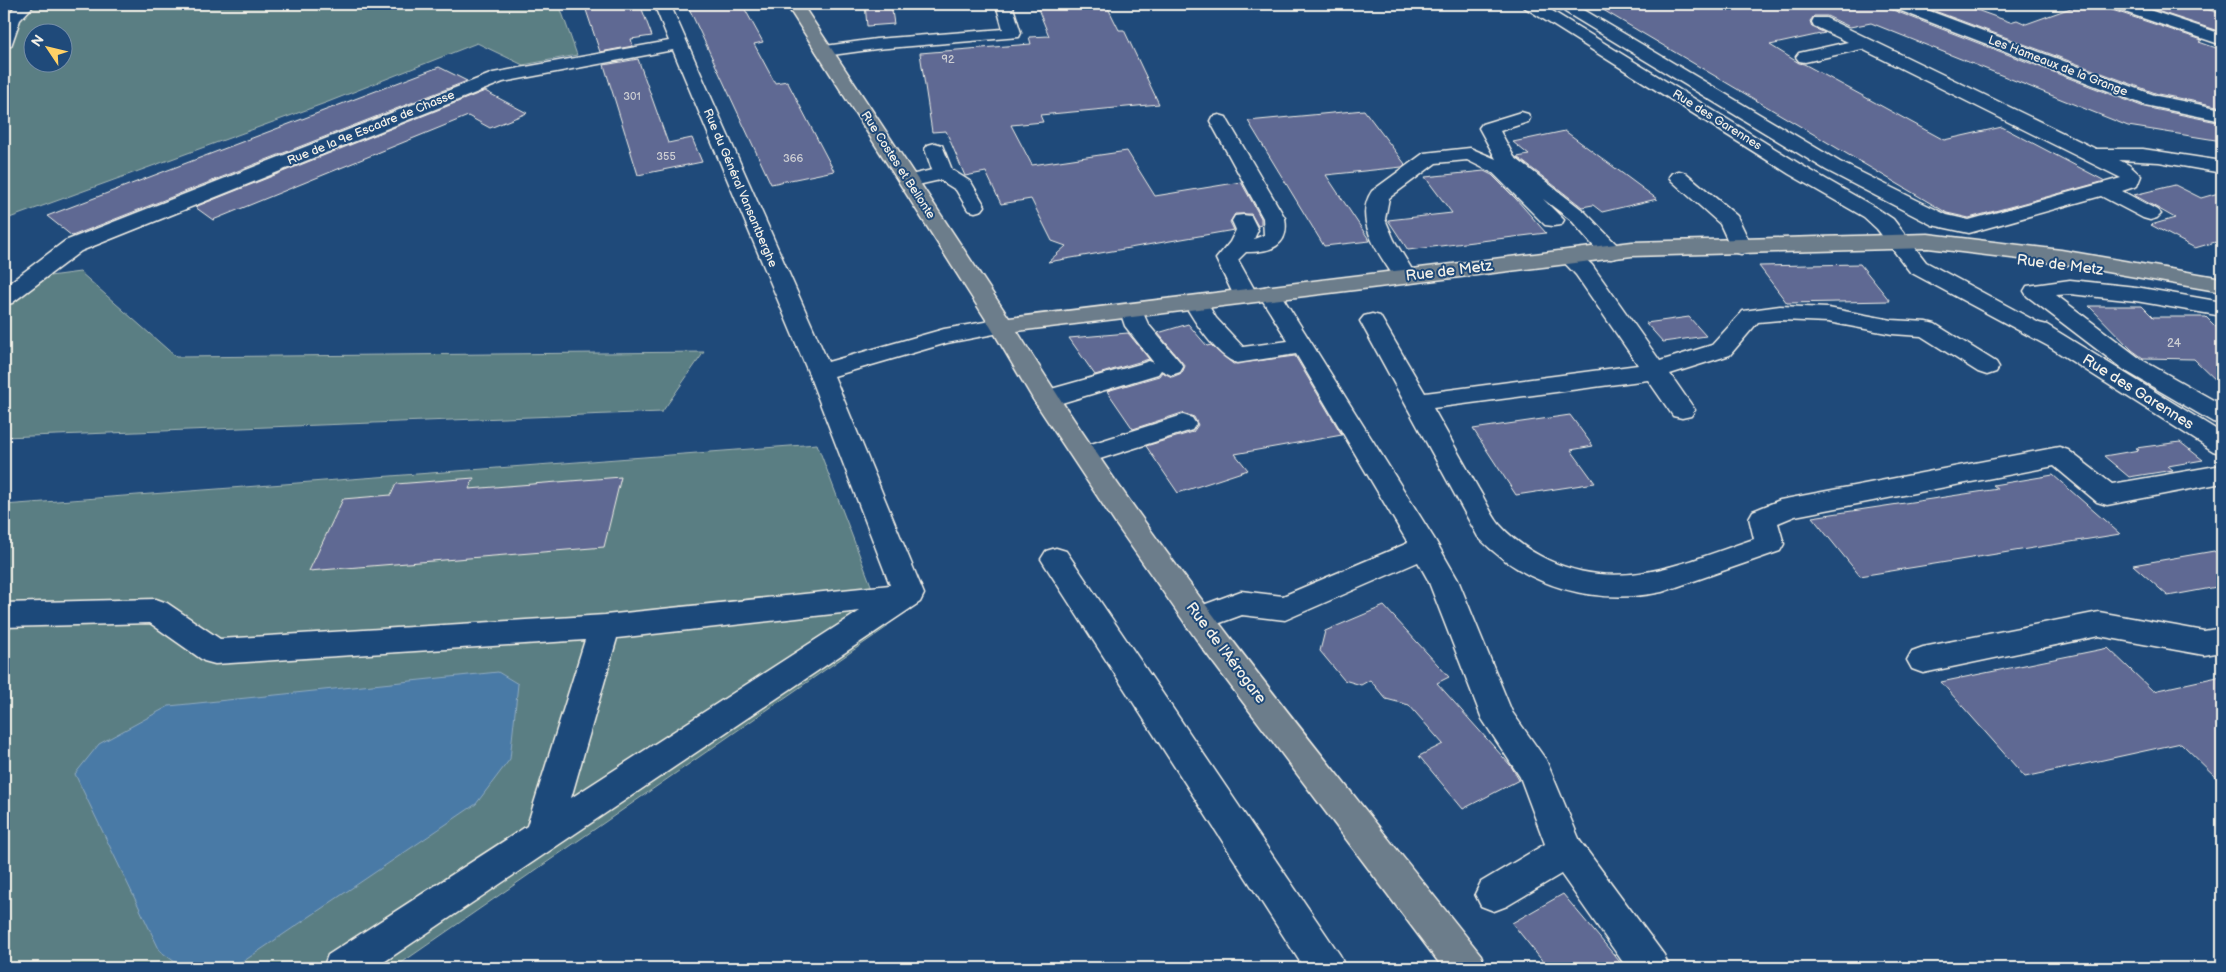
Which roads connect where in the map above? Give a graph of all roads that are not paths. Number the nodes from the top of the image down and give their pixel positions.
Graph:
1 (26, 4) edge
2 (662, 4) edge
3 (794, 4) edge
4 (1004, 4) edge
5 (1563, 4) edge
6 (1897, 4) edge
7 (2116, 4) edge
8 (1534, 6) edge
9 (1820, 22) dead end
10 (2222, 40) edge
11 (5, 42) dead end
12 (1865, 43) junction
13 (679, 44) junction
14 (825, 51) junction
15 (1805, 57) dead end
16 (1738, 108) junction
17 (1708, 114) junction
18 (2222, 115) edge
19 (1521, 118) dead end
20 (1219, 121) dead end
21 (935, 150) dead end
22 (2093, 155) junction
23 (2222, 167) edge
24 (943, 173) junction
25 (1679, 177) dead end
26 (909, 181) junction
27 (2105, 190) junction
28 (975, 206) dead end
29 (2150, 214) dead end
30 (1553, 220) dead end
31 (1243, 221) dead end
32 (1898, 243) junction
33 (1240, 245) junction
34 (1741, 247) junction
35 (1611, 252) junction
36 (1570, 257) junction
37 (1405, 276) junction
38 (2222, 285) edge
39 (2222, 291) edge
40 (1258, 295) junction
41 (4, 298) edge
42 (1196, 303) junction
43 (2222, 309) edge
44 (1132, 311) junction
45 (1372, 321) dead end
46 (1002, 326) junction
47 (1303, 346) junction
48 (1987, 367) dead end
49 (1655, 371) junction
50 (820, 372) junction
51 (1046, 399) junction
52 (1417, 402) junction
53 (1682, 410) dead end
54 (2222, 416) edge
55 (1182, 424) dead end
56 (2222, 445) edge
57 (1084, 455) junction
58 (2222, 474) edge
59 (1425, 546) junction
60 (1056, 559) dead end
61 (909, 594) junction
62 (4, 615) edge
63 (1198, 619) junction
64 (605, 627) junction
65 (2222, 640) edge
66 (1923, 660) dead end
67 (542, 835) junction
68 (1566, 851) junction
69 (1494, 894) dead end
70 (342, 968) edge
71 (1326, 968) edge
72 (1467, 968) edge
73 (1650, 968) edge

1 - 11 street
2 - 13 street, Rue du Général Vansantberghe
3 - 14 main road, Rue Costes et Bellonte
4 - 14 street
5 - 8 street
5 - 16 street
6 - 18 street, Les Hameaux de la Grange
7 - 10 street
8 - 17 street, Rue des Garennes
9 - 12 street
12 - 15 street
12 - 22 street
13 - 41 street, Rue de la 9e Escadre de Chasse
13 - 50 street, Rue du Général Vansantberghe
14 - 26 main road, Rue Costes et Bellonte
16 - 17 street
16 - 27 street
17 - 32 street, Rue des Garennes
19 - 35 street
20 - 33 street
21 - 24 street
22 - 23 street
22 - 27 street
24 - 26 street
24 - 28 street
25 - 34 street
26 - 46 main road, Rue Costes et Bellonte
27 - 29 street
30 - 37 street
31 - 33 street
32 - 34 main road, Rue de Metz
32 - 38 main road, Rue de Metz
32 - 39 main road, Rue de Metz
32 - 56 street, Rue des Garennes
33 - 40 street
34 - 35 main road, Rue de Metz
35 - 36 main road, Rue de Metz
36 - 37 main road, Rue de Metz
36 - 49 street
37 - 40 main road, Rue de Metz
40 - 42 main road, Rue de Metz
40 - 47 street
42 - 44 main road, Rue de Metz
42 - 47 street
43 - 54 street
44 - 46 main road, Rue de Metz
44 - 51 street
45 - 52 street
46 - 50 street
46 - 51 main road, Rue de l'Aérogare
47 - 59 street
48 - 49 street
49 - 52 street
49 - 53 street
50 - 61 street, Rue du Général Vansantberghe
51 - 57 main road, Rue de l'Aérogare
52 - 58 street
55 - 57 street
57 - 63 main road, Rue de l'Aérogare
59 - 63 street
59 - 68 street
60 - 71 street
61 - 64 street
61 - 67 street
62 - 64 street
63 - 72 main road, Rue de l'Aérogare
64 - 67 street
65 - 66 street
67 - 70 street
68 - 69 street
68 - 73 street

